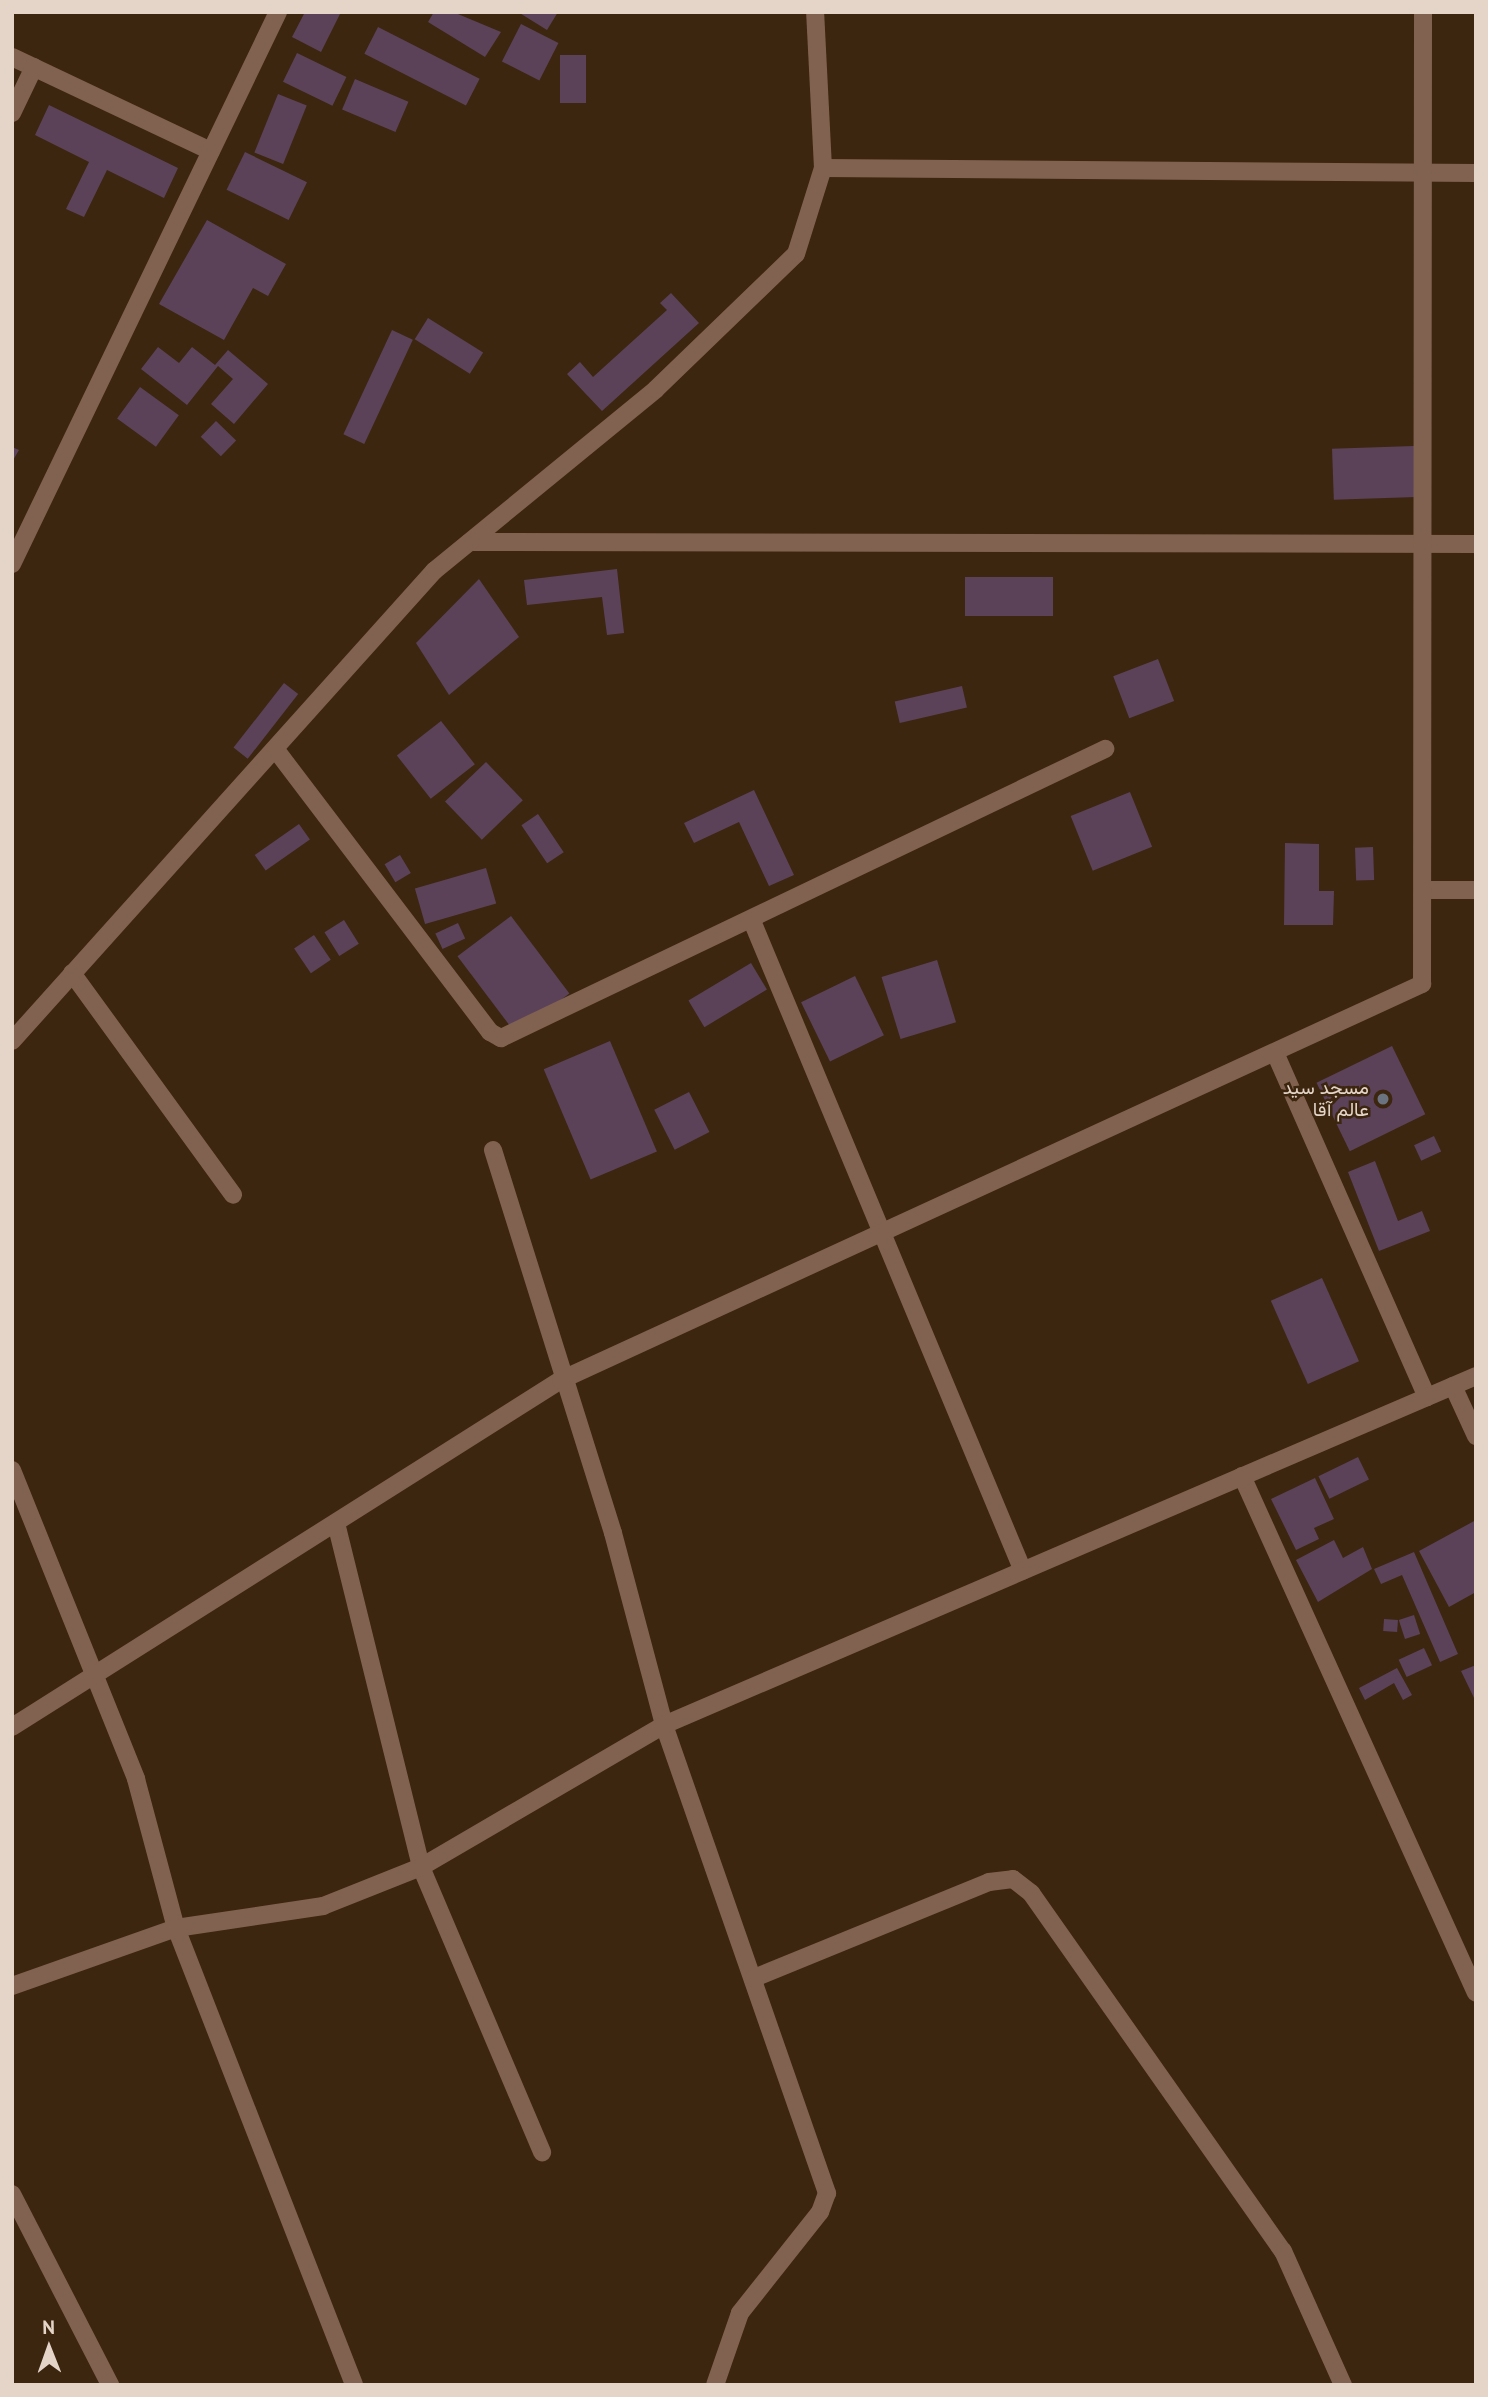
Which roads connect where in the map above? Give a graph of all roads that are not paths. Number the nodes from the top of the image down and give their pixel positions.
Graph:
1 (278, 12) edge
2 (815, 12) edge
3 (1423, 12) edge
4 (12, 57) edge
5 (34, 67) junction
6 (12, 113) edge
7 (211, 151) junction
8 (823, 167) junction
9 (1423, 173) junction
10 (1476, 173) edge
11 (470, 542) junction
12 (1424, 544) junction
13 (1476, 544) edge
14 (12, 564) edge
15 (1105, 749) dead end
16 (276, 750) junction
17 (1423, 890) junction
18 (1476, 890) edge
19 (752, 921) junction
20 (72, 973) junction
21 (12, 1041) edge
22 (1276, 1055) junction
23 (493, 1150) dead end
24 (233, 1195) dead end
25 (881, 1235) junction
26 (1476, 1376) edge
27 (561, 1380) junction
28 (1453, 1385) junction
29 (1427, 1396) junction
30 (1476, 1436) edge
31 (12, 1470) edge
32 (1242, 1476) junction
33 (336, 1522) junction
34 (1023, 1571) junction
35 (96, 1674) junction
36 (664, 1726) junction
37 (12, 1727) edge
38 (421, 1867) junction
39 (176, 1928) junction
40 (754, 1978) junction
41 (12, 1986) edge
42 (1476, 1993) edge
43 (542, 2152) dead end
44 (12, 2194) edge
45 (110, 2385) edge
46 (354, 2385) edge
47 (715, 2385) edge
48 (1343, 2385) edge

1 - 7 street
2 - 8 street
3 - 9 street
4 - 5 street
5 - 6 street
5 - 7 street
7 - 14 street
8 - 9 street
8 - 11 street
9 - 10 street
9 - 12 street
11 - 12 street
11 - 16 street
12 - 13 street
12 - 17 street
15 - 19 street
16 - 19 street
16 - 20 street
17 - 18 street
17 - 22 street
19 - 25 street
20 - 21 street
20 - 24 street
22 - 25 street
22 - 29 street
23 - 27 street
25 - 27 street
25 - 34 street
26 - 28 street
27 - 33 street
27 - 36 street
28 - 29 street
28 - 30 street
29 - 32 street
31 - 35 street
32 - 34 street
32 - 42 street
33 - 35 street
33 - 38 street
34 - 36 street
35 - 37 street
35 - 39 street
36 - 38 street
36 - 40 street
38 - 39 street
38 - 43 street
39 - 41 street
39 - 46 street
40 - 47 street
40 - 48 street
44 - 45 street

